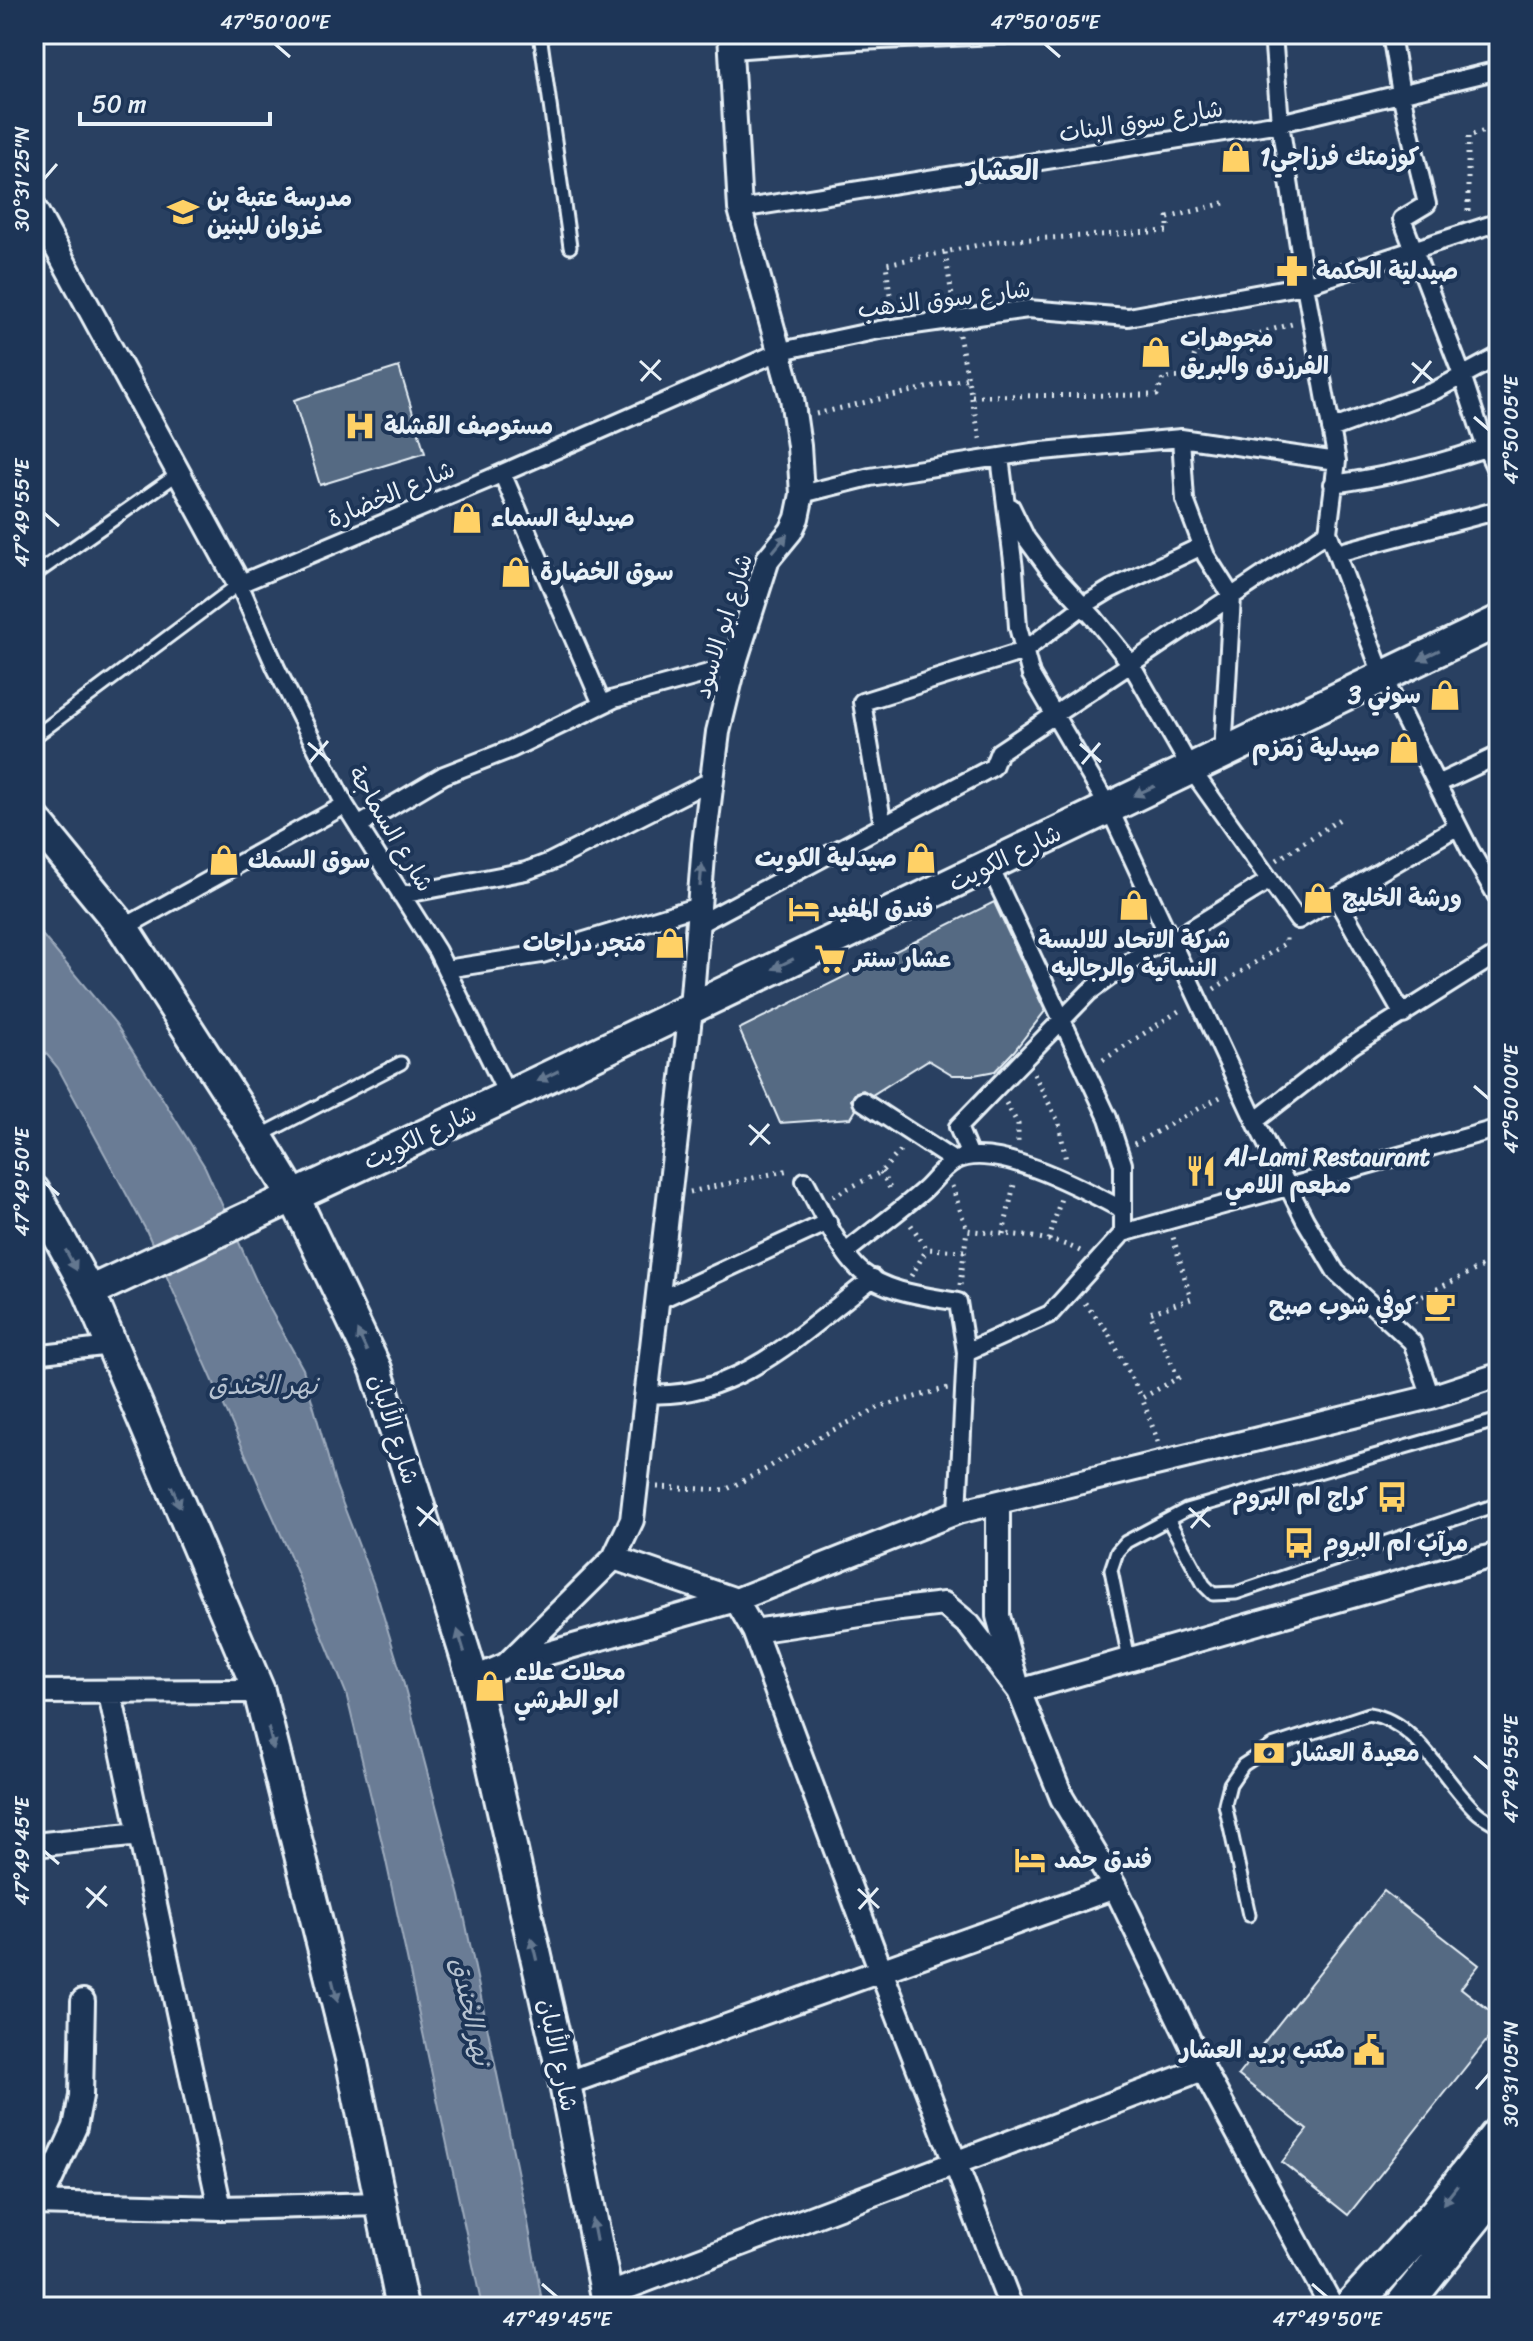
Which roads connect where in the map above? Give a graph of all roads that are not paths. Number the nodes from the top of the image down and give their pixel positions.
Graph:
1 (540, 34) edge
2 (1023, 34) edge
3 (1273, 34) edge
4 (1391, 34) edge
5 (730, 42) edge
6 (1499, 70) edge
7 (1401, 94) junction
8 (1280, 123) junction
9 (34, 207) edge
10 (740, 209) junction
11 (1499, 222) edge
12 (570, 247) dead end
13 (1413, 250) junction
14 (1305, 285) junction
15 (781, 351) junction
16 (1499, 356) edge
17 (1462, 375) junction
18 (1331, 429) junction
19 (1181, 438) junction
20 (1493, 446) edge
21 (992, 458) junction
22 (1337, 461) junction
23 (502, 473) junction
24 (178, 474) junction
25 (1499, 476) edge
26 (1333, 484) junction
27 (802, 494) junction
28 (1005, 494) junction
29 (1499, 510) edge
30 (1328, 532) junction
31 (1202, 546) junction
32 (1337, 553) junction
33 (34, 575) edge
34 (239, 584) junction
35 (1232, 597) junction
36 (1083, 606) junction
37 (1499, 621) edge
38 (1024, 651) junction
39 (1131, 664) junction
40 (734, 666) junction
41 (1383, 677) junction
42 (602, 704) junction
43 (1054, 716) junction
44 (34, 737) edge
45 (1223, 753) junction
46 (1499, 755) edge
47 (1191, 769) junction
48 (712, 780) junction
49 (1437, 784) junction
50 (345, 805) junction
51 (1109, 808) junction
52 (34, 819) edge
53 (358, 826) junction
54 (883, 826) junction
55 (1458, 826) junction
56 (989, 865) junction
57 (1266, 875) junction
58 (401, 895) junction
59 (1336, 898) junction
60 (1499, 900) edge
61 (698, 916) junction
62 (123, 928) junction
63 (1171, 941) junction
64 (1499, 953) edge
65 (446, 969) junction
66 (691, 1008) junction
67 (1403, 1015) junction
68 (1062, 1022) junction
69 (401, 1063) dead end
70 (508, 1096) junction
71 (862, 1101) dead end
72 (1255, 1121) junction
73 (958, 1127) junction
74 (1499, 1128) edge
75 (258, 1138) junction
76 (937, 1150) junction
77 (956, 1162) junction
78 (805, 1181) road end
79 (1288, 1187) junction
80 (34, 1191) edge
81 (282, 1202) junction
82 (1123, 1210) junction
83 (828, 1222) junction
84 (1123, 1233) junction
85 (846, 1252) junction
86 (873, 1278) junction
87 (101, 1287) junction
88 (657, 1301) junction
89 (111, 1346) junction
90 (966, 1352) junction
91 (34, 1355) edge
92 (1496, 1376) edge
93 (647, 1394) junction
94 (1431, 1397) junction
95 (1499, 1420) edge
96 (998, 1503) junction
97 (1499, 1504) edge
98 (958, 1512) junction
99 (1169, 1521) junction
100 (1499, 1554) edge
101 (614, 1558) junction
102 (736, 1600) junction
103 (754, 1631) junction
104 (1129, 1659) junction
105 (506, 1665) junction
106 (473, 1679) junction
107 (259, 1691) junction
108 (1019, 1691) junction
109 (34, 1692) edge
110 (110, 1694) junction
111 (1499, 1826) edge
112 (140, 1834) junction
113 (34, 1845) edge
114 (1115, 1887) junction
115 (1249, 1915) dead end
116 (881, 1971) junction
117 (83, 2001) dead end
118 (1203, 2069) junction
119 (565, 2084) junction
120 (1499, 2134) edge
121 (955, 2163) junction
122 (1499, 2186) edge
123 (37, 2203) edge
124 (381, 2204) junction
125 (220, 2208) junction
126 (608, 2301) edge
127 (402, 2307) edge
128 (1011, 2307) edge
129 (1332, 2307) edge
130 (1351, 2307) edge
131 (1402, 2307) edge

1 - 12 lane
2 - 5 street
3 - 8 street
4 - 7 street
5 - 10 street, شارع ابو الاسود
6 - 7 street, شارع سوق البنات
7 - 8 street, شارع سوق البنات
7 - 13 street
8 - 10 street, شارع سوق البنات
8 - 14 street
9 - 24 street
10 - 15 street, شارع ابو الاسود
11 - 13 street, شارع سوق الذهب
13 - 14 street, شارع سوق الذهب
13 - 17 street
14 - 15 street, شارع سوق الذهب
14 - 18 street
15 - 23 street, شارع الخضارة
15 - 27 street, شارع ابو الاسود
16 - 17 street
17 - 18 street
17 - 20 street
18 - 22 street
19 - 21 street
19 - 22 street
19 - 31 street
20 - 25 street
20 - 26 street
21 - 27 street
21 - 28 street
22 - 26 street
23 - 34 street, شارع الخضارة
23 - 42 street
24 - 33 lane
24 - 34 street
26 - 30 street
40 -> 27 street, شارع ابو الاسود
28 - 36 street
28 - 38 street
29 - 32 street
30 - 32 street
30 - 35 street
31 - 35 street
31 - 36 street
32 - 41 street
34 - 44 lane
34 - 50 street, شارع السماجة
35 - 39 street
35 - 45 street
36 - 38 street
36 - 39 street
37 -> 41 main road, شارع الكويت
38 - 43 street
38 - 54 street
39 - 43 street
39 - 47 street
40 - 42 street
40 - 48 street, شارع ابو الاسود
41 - 45 main road, شارع الكويت
41 - 49 street
42 - 53 street
43 - 51 street
43 - 54 street
45 - 47 main road, شارع الكويت
46 - 49 street
47 -> 51 main road, شارع الكويت
47 - 57 street
48 - 58 street
61 -> 48 street, شارع ابو الاسود
49 - 55 street
50 - 53 street, شارع السماجة
50 - 62 street
51 - 56 main road, شارع الكويت
51 - 63 street
52 - 62 main road, شارع الألبان
53 - 58 street, شارع السماجة
54 - 61 street
55 - 59 street
55 - 60 street
56 -> 66 main road, شارع الكويت
56 - 68 street
57 - 59 street
57 - 63 street
58 - 65 street, شارع السماجة
59 - 67 street
61 - 65 street
61 - 66 street, شارع ابو الاسود
62 - 75 main road, شارع الألبان
63 - 68 street
63 - 72 street
64 - 67 street
65 - 70 street, شارع السماجة
66 -> 70 main road, شارع الكويت
66 - 88 street, شارع ابو الاسود
67 - 72 street
68 - 73 street
68 - 82 street
69 - 75 lane
70 - 81 main road, شارع الكويت
71 - 76 street
72 - 79 street
73 - 76 street
73 - 77 street
74 - 79 street
75 - 81 main road, شارع الألبان
76 - 77 street
77 - 82 street
77 - 85 street
78 - 83 street
79 - 84 street
79 - 94 street
80 -> 87 main road
81 - 87 main road, شارع الكويت
106 -> 81 main road, شارع الألبان
82 - 84 street
83 - 85 street
83 - 88 street
84 - 90 street
85 - 86 street
86 - 90 street
86 - 93 street
87 - 89 main road
88 - 93 street, شارع ابو الاسود
89 - 91 street
89 -> 107 main road
90 - 98 street
92 - 94 street
93 - 101 street, شارع ابو الاسود
94 - 96 street
95 - 99 lane
96 - 98 street
96 - 108 street
97 - 99 lane
98 - 102 street
99 - 104 lane
100 - 104 street
101 - 102 street
101 - 105 street, شارع ابو الاسود
102 - 103 street
102 - 105 street
103 - 108 street
103 - 116 street
104 - 108 street
105 - 106 street
119 -> 106 main road, شارع الألبان
107 - 110 street
107 -> 124 main road
108 - 114 street
109 - 110 street
110 - 112 street
111 - 115 lane
112 - 113 street
112 - 125 street
114 - 116 street
114 - 118 street
116 - 119 street
116 - 121 street
117 - 123 street
118 - 121 street
118 - 129 street
126 -> 119 main road, شارع الألبان
120 -> 130 main road
121 - 126 street
121 - 128 street
122 - 131 main road
123 - 125 street
124 - 125 street
124 - 127 main road

